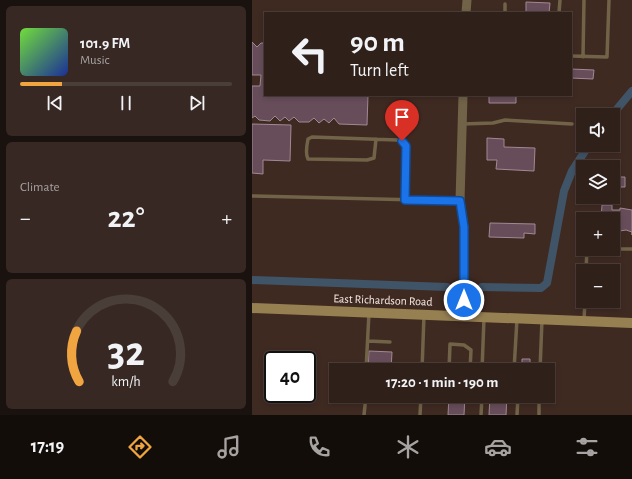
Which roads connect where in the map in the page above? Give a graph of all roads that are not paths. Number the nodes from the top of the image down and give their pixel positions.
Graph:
1 (467, 0) edge
2 (560, 0) edge
3 (584, 0) edge
4 (609, 0) edge
5 (505, 4) dead end
6 (466, 12) edge
7 (505, 12) edge
8 (559, 12) edge
9 (572, 56) edge
10 (583, 56) junction
11 (463, 96) edge
12 (461, 124) junction
13 (572, 124) dead end
14 (376, 139) junction
15 (252, 196) edge
16 (405, 200) junction
17 (460, 201) junction
18 (620, 248) edge
19 (632, 249) edge
20 (252, 308) edge
21 (585, 308) edge
22 (369, 312) junction
23 (424, 314) junction
24 (464, 315) junction
25 (484, 317) junction
26 (517, 318) junction
27 (542, 319) junction
28 (584, 321) junction
29 (632, 323) edge
30 (368, 341) junction
31 (390, 342) dead end
32 (366, 363) edge
33 (422, 363) edge
34 (449, 363) edge
35 (470, 363) edge
36 (482, 363) edge
37 (514, 363) edge
38 (540, 363) edge
39 (365, 403) edge
40 (421, 403) edge
41 (482, 403) edge
42 (518, 403) edge
43 (539, 403) edge
44 (364, 415) edge
45 (420, 415) edge
46 (481, 415) edge
47 (517, 415) edge
48 (539, 415) edge

1 - 6 street
2 - 8 lane
3 - 10 lane
4 - 10 lane
5 - 7 lane
9 - 10 lane
11 - 12 street
12 - 13 lane
12 - 17 street
14 - 14 lane
14 - 16 lane
15 - 16 lane
16 - 17 lane
17 - 24 street
18 - 19 lane
20 - 22 main road, East Richardson Road
21 - 28 lane
22 - 23 main road, East Richardson Road
22 - 30 lane
23 - 24 main road, East Richardson Road
23 - 33 lane
24 - 25 main road, East Richardson Road
25 - 26 main road, East Richardson Road
25 - 36 lane
26 - 27 main road, East Richardson Road
26 - 37 lane
27 - 28 main road, East Richardson Road
27 - 38 lane
28 - 29 main road, East Richardson Road
30 - 31 lane
30 - 32 lane
34 - 35 lane
39 - 44 lane
40 - 45 lane
41 - 46 lane
42 - 47 lane
43 - 48 lane

